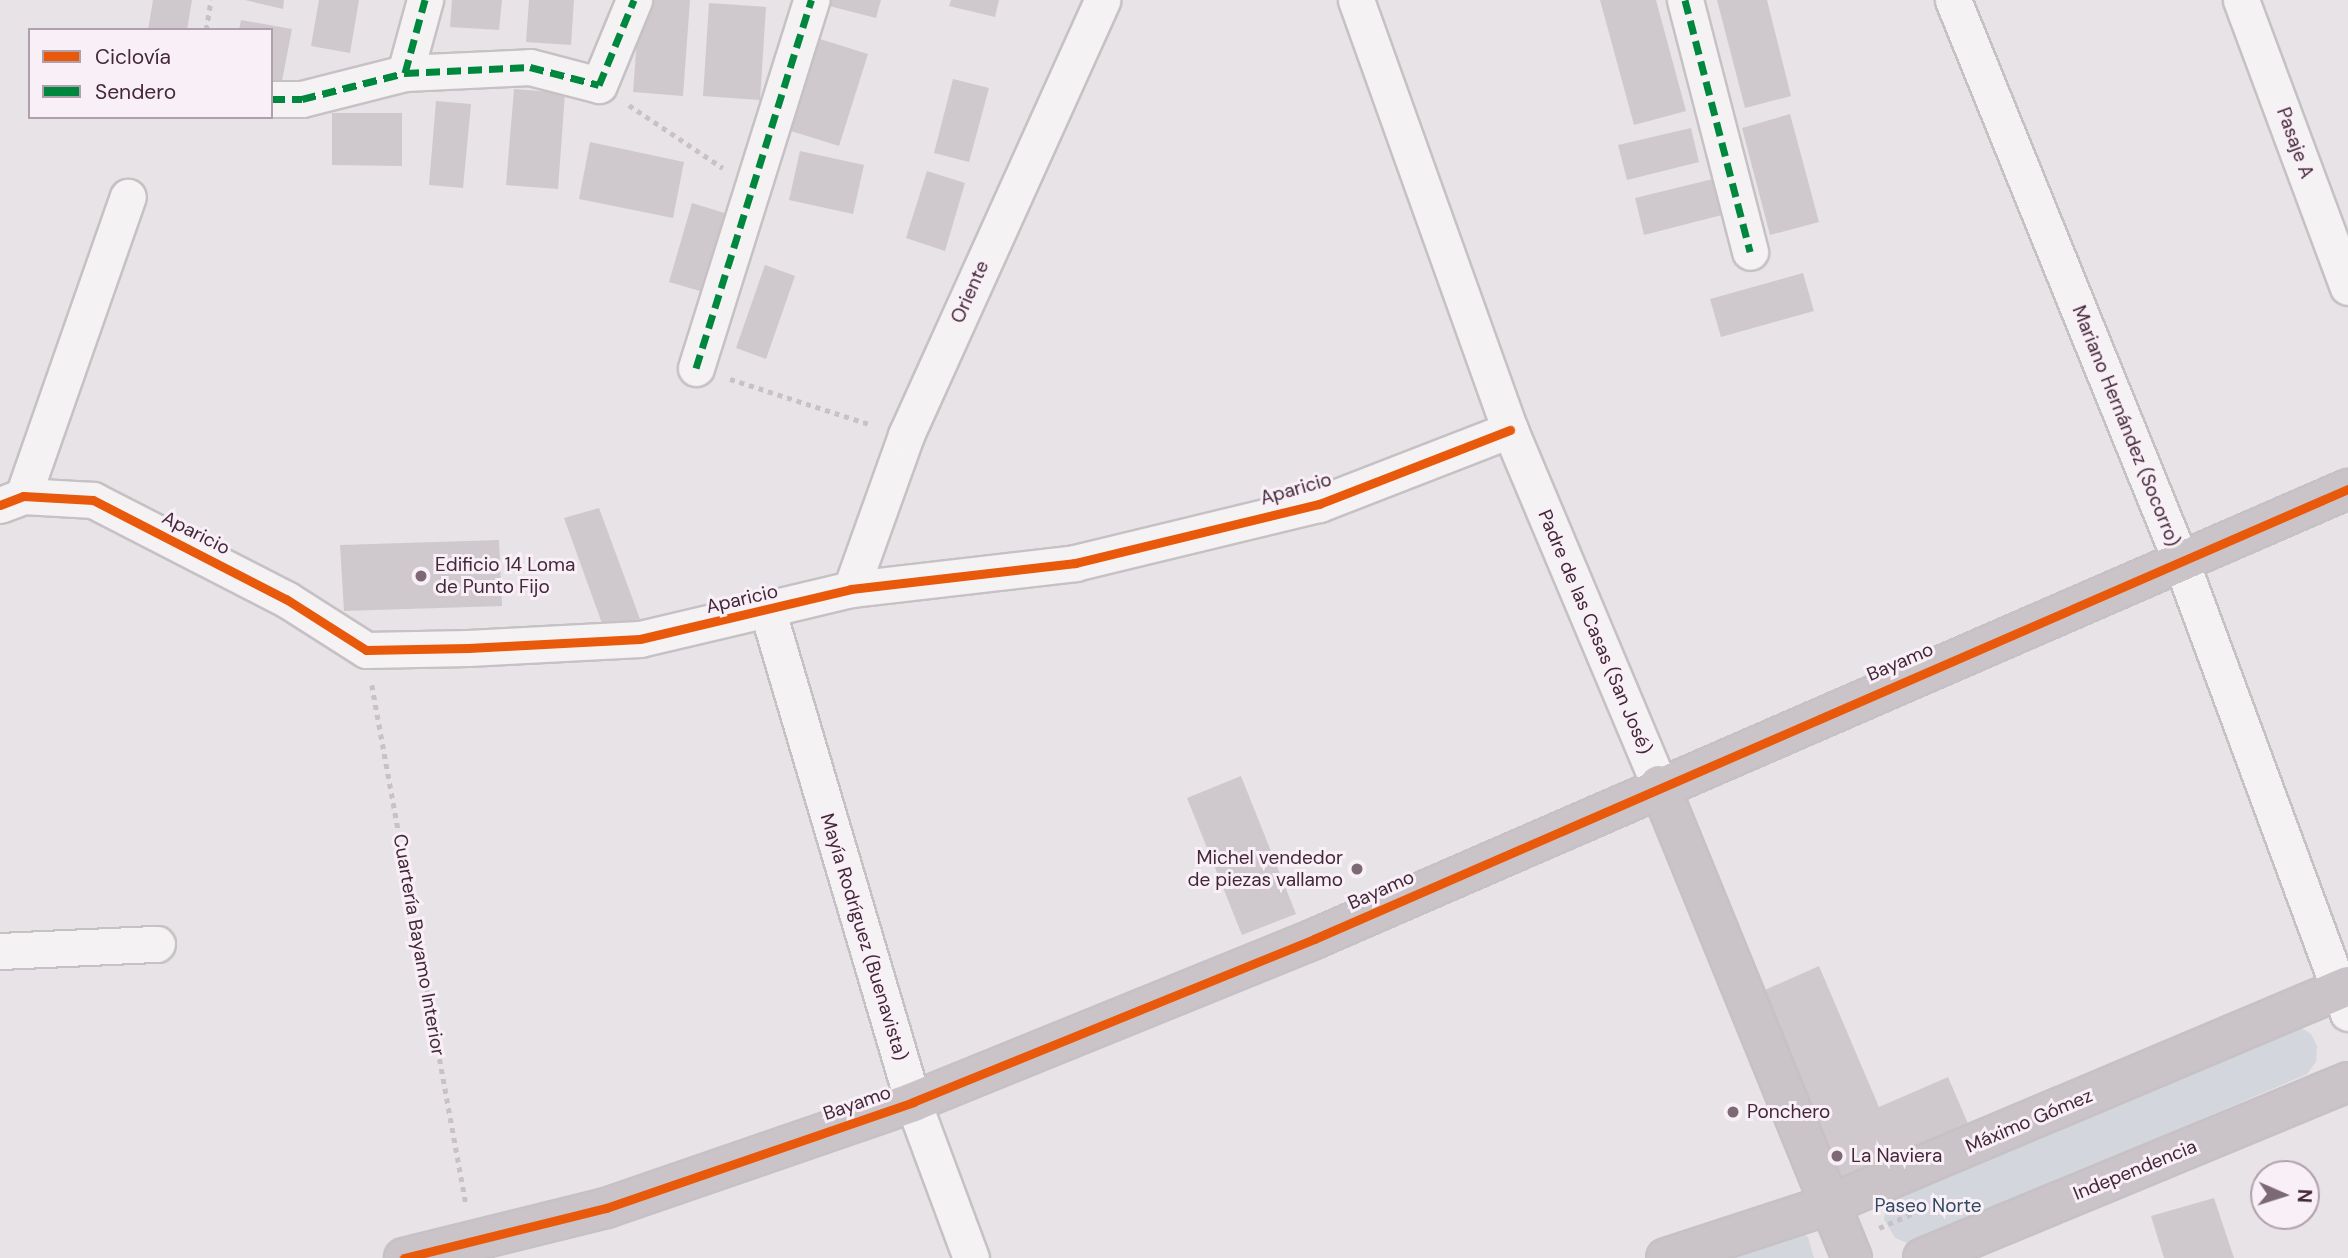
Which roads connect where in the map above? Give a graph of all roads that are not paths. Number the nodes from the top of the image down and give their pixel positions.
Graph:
1 (425, 0) edge
2 (634, 0) edge
3 (811, 0) edge
4 (1102, 0) edge
5 (1356, 0) edge
6 (1685, 0) edge
7 (1953, 0) edge
8 (2241, 0) edge
9 (405, 73) junction
10 (273, 99) edge
11 (128, 197) dead end
12 (1750, 252) dead end
13 (2348, 287) edge
14 (696, 368) road end
15 (1510, 430) junction
16 (2348, 489) edge
17 (11, 501) edge
18 (2180, 559) junction
19 (851, 589) junction
20 (768, 612) junction
21 (1659, 785) junction
22 (157, 944) dead end
23 (0, 951) edge
24 (2345, 997) edge
25 (2348, 1082) edge
26 (914, 1102) junction
27 (1829, 1205) junction
28 (404, 1258) edge
29 (971, 1258) edge
30 (1667, 1258) edge
31 (1852, 1258) edge
32 (1923, 1258) edge

1 - 9 street
2 - 9 street
3 - 14 street
4 - 19 street, Oriente
5 - 15 street, Padre de las Casas (San José)
6 - 12 street
7 - 18 street, Mariano Hernández (Socorro)
8 - 13 street, Pasaje A
9 - 10 street
11 - 17 street
15 - 19 street, Aparicio
15 - 21 street, Padre de las Casas (San José)
16 - 18 street, Bayamo
17 - 20 street, Aparicio
18 - 21 street, Bayamo
18 - 24 street, Mariano Hernández (Socorro)
19 - 20 street, Aparicio
20 - 26 street, Mayía Rodríguez (Buenavista)
21 - 26 street, Bayamo
21 - 27 street, Padre de las Casas (San José)
22 - 23 street
24 - 27 street, Máximo Gómez
25 - 32 street, Independencia
26 - 28 street, Bayamo
26 - 29 street, Mayía Rodríguez (Buenavista)
27 - 30 street, Máximo Gómez
27 - 31 street, Padre de las Casas (San José)

